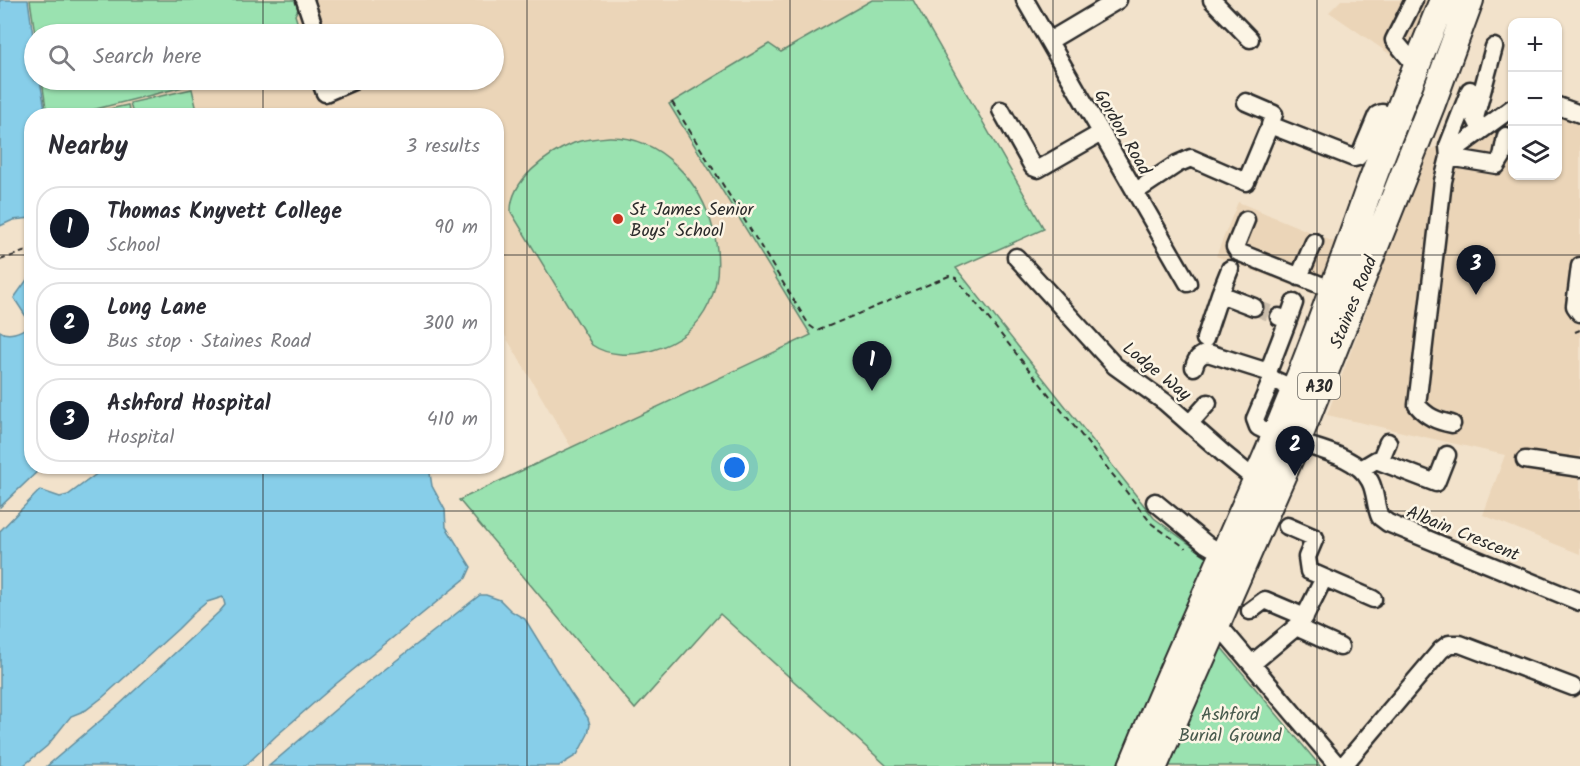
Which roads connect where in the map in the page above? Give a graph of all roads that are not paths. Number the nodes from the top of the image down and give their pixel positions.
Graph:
1 (305, 0) edge
2 (1025, 0) edge
3 (1118, 0) edge
4 (1212, 0) edge
5 (1413, 0) edge
6 (1443, 0) edge
7 (1470, 0) edge
8 (314, 24) edge
9 (1250, 39) dead end
10 (1049, 41) junction
11 (1494, 47) dead end
12 (1416, 66) junction
13 (1470, 90) dead end
14 (1246, 102) dead end
15 (1562, 108) edge
16 (1001, 110) dead end
17 (1508, 111) edge
18 (1580, 114) edge
19 (1397, 117) junction
20 (1481, 130) junction
21 (1267, 132) dead end
22 (1101, 133) junction
23 (1506, 136) dead end
24 (1449, 157) junction
25 (1135, 192) junction
26 (1246, 220) dead end
27 (1314, 242) dead end
28 (1016, 257) dead end
29 (1580, 266) edge
30 (1230, 269) dead end
31 (1299, 277) junction
32 (1188, 282) dead end
33 (1333, 290) junction
34 (1220, 294) junction
35 (1294, 303) dead end
36 (1254, 307) tunnel mouth
37 (1580, 313) edge
38 (1205, 339) dead end
39 (1194, 367) dead end
40 (1278, 380) junction
41 (1208, 403) dead end
42 (1190, 423) junction
43 (1452, 424) dead end
44 (1264, 430) dead end
45 (1297, 442) junction
46 (1388, 442) dead end
47 (1447, 455) dead end
48 (1525, 460) dead end
49 (1380, 461) junction
50 (1580, 468) edge
51 (1361, 469) junction
52 (1257, 481) junction
53 (1155, 502) dead end
54 (1287, 526) dead end
55 (1224, 554) junction
56 (1317, 575) junction
57 (1373, 599) dead end
58 (1580, 602) edge
59 (1250, 611) dead end
60 (1300, 622) junction
61 (1215, 625) junction
62 (1340, 647) dead end
63 (1253, 663) junction
64 (1573, 687) dead end
65 (1132, 766) edge
66 (1154, 766) edge
67 (1338, 766) edge
68 (1343, 766) edge

1 - 8 street
2 - 10 street, Gordon Road
3 - 10 street
4 - 9 street
5 - 12 street
6 - 12 highway, Staines Road / A30
7 - 45 highway, Staines Road / A30
10 - 22 street, Gordon Road
11 - 20 street
12 - 19 highway, Staines Road / A30
13 - 24 street
14 - 19 street
15 - 18 street
16 - 22 street
17 - 20 street
19 - 33 highway, Staines Road / A30
20 - 24 street
21 - 25 street
22 - 25 street, Gordon Road
23 - 24 street
24 - 43 street
25 - 32 street, Gordon Road
26 - 31 street
27 - 31 street
28 - 42 street, Lodge Way
29 - 37 street
30 - 34 street
31 - 33 street
33 - 40 highway, Staines Road / A30
34 - 36 street
34 - 38 street
35 - 40 street
39 - 40 street
40 - 44 street
40 - 52 highway, Staines Road / A30
41 - 42 street
42 - 52 street, Lodge Way
45 - 51 street
45 - 61 highway, Staines Road / A30
46 - 49 street
47 - 49 street
48 - 50 street
49 - 51 street
51 - 58 street, Albain Crescent
52 - 55 highway, Staines Road / A30
53 - 55 street
54 - 56 street
55 - 65 highway, Staines Road / A30
56 - 57 street
56 - 60 street
59 - 60 street
60 - 62 street
60 - 63 street
61 - 63 street
61 - 66 highway, Staines Road / A30
63 - 67 street
64 - 68 street

